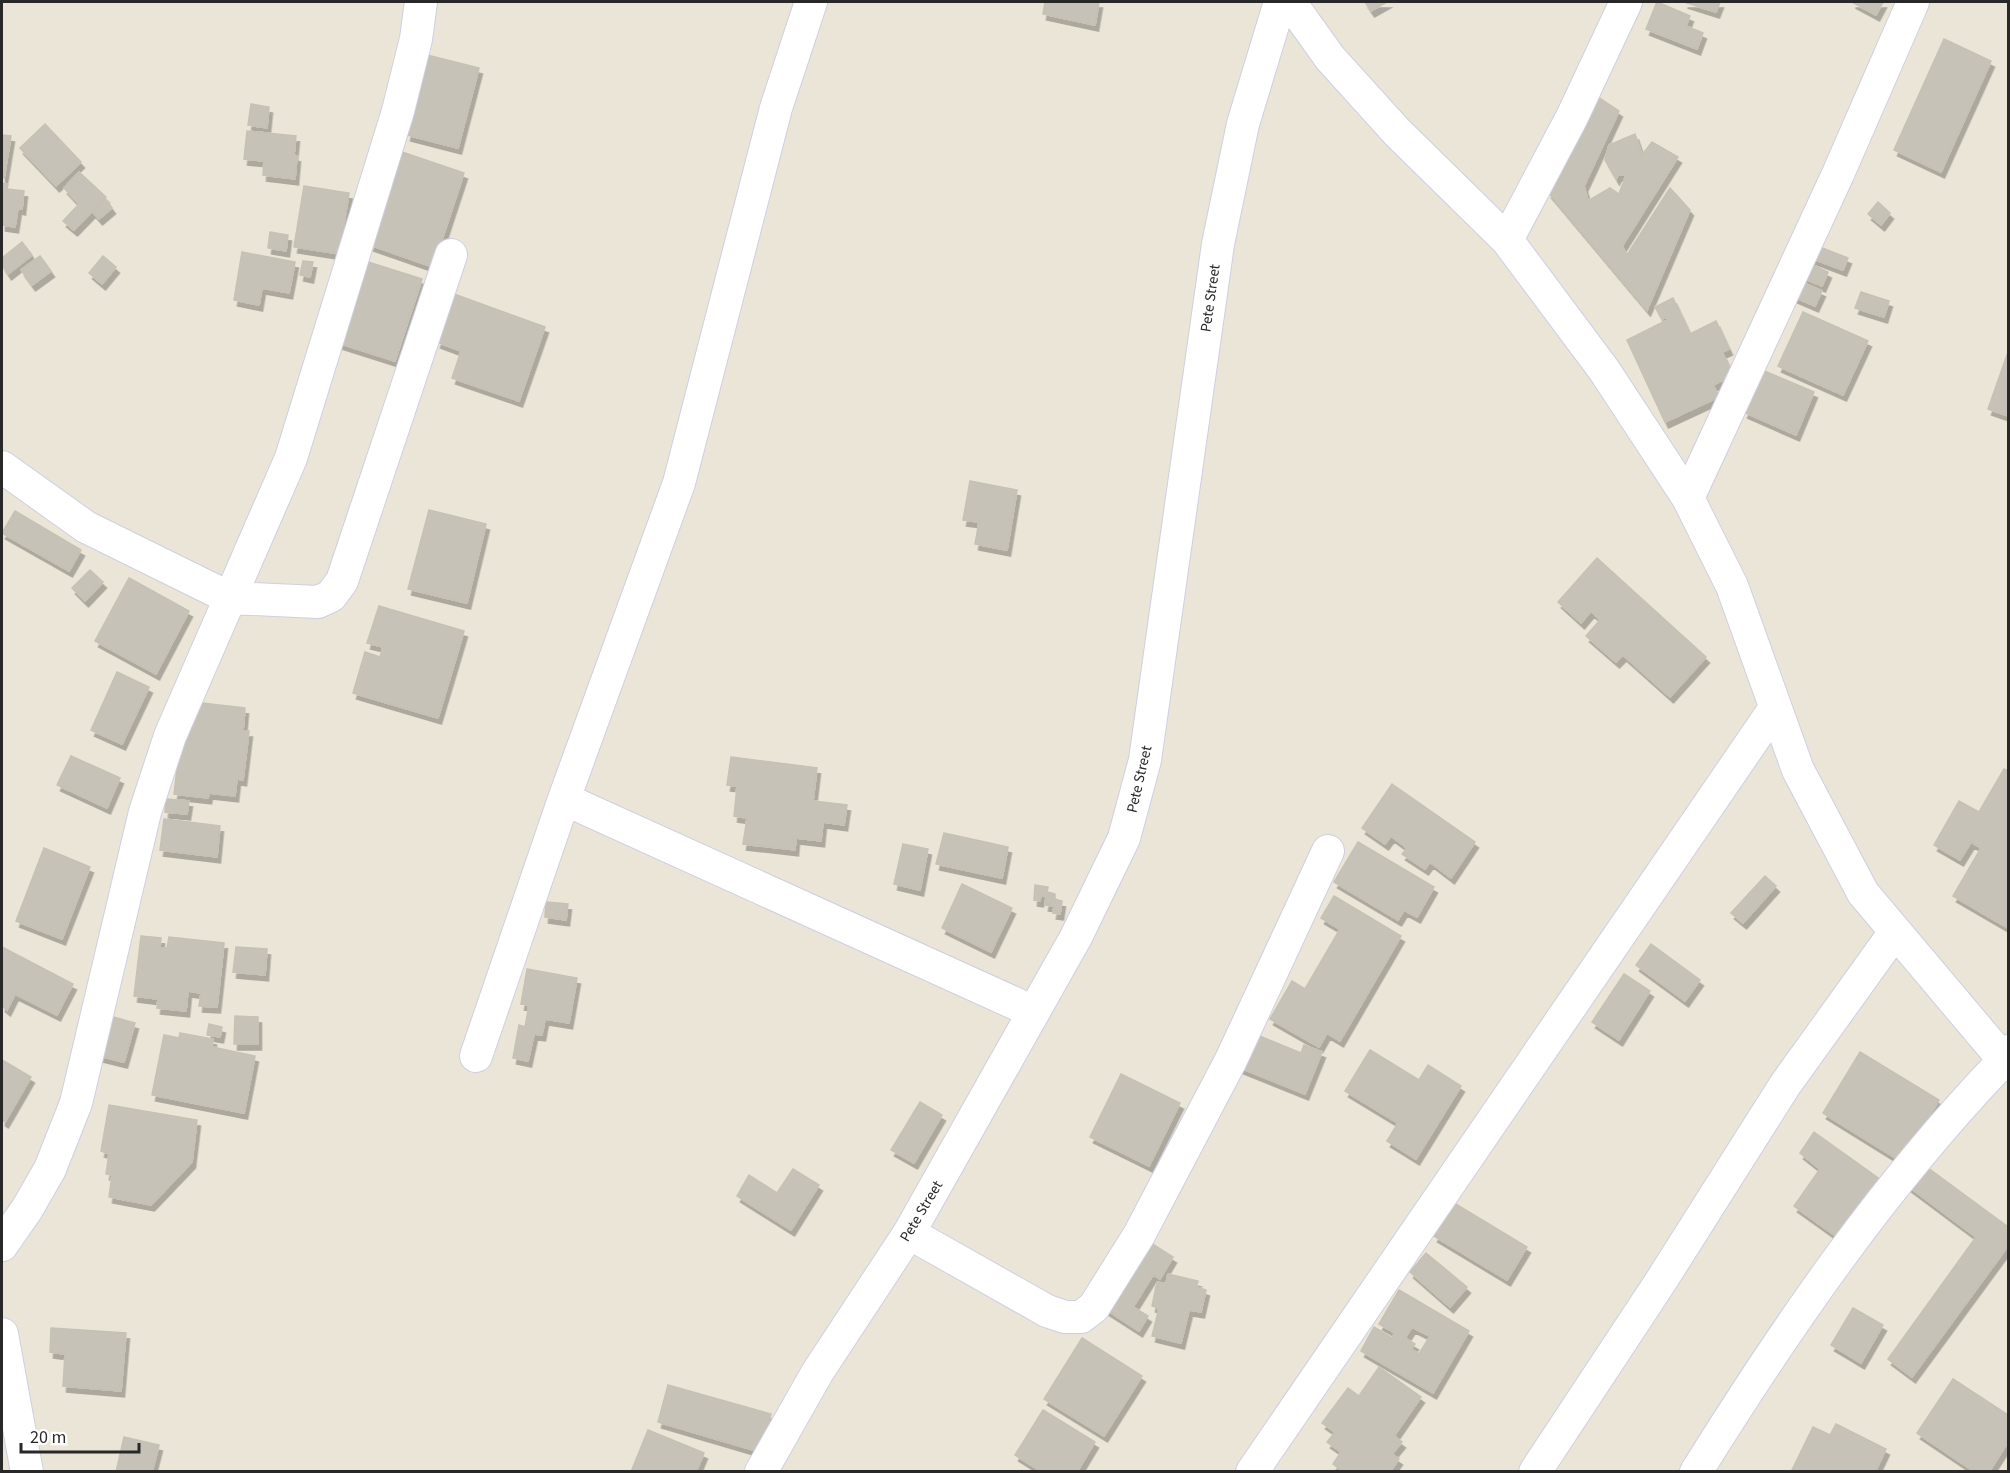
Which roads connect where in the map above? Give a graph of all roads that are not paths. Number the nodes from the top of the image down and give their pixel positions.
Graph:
1 (421, 2) edge
2 (811, 2) edge
3 (1280, 2) edge
4 (1290, 2) edge
5 (1626, 2) edge
6 (1913, 2) edge
7 (1507, 240) junction
8 (451, 255) dead end
9 (2, 467) edge
10 (1688, 498) junction
11 (230, 598) junction
12 (1775, 708) junction
13 (564, 799) junction
14 (1328, 850) dead end
15 (1895, 932) junction
16 (1034, 1012) junction
17 (476, 1056) dead end
18 (2007, 1059) edge
19 (909, 1233) junction
20 (2, 1245) edge
21 (2, 1334) edge
22 (27, 1472) edge
23 (761, 1472) edge
24 (1252, 1472) edge
25 (1535, 1472) edge
26 (1696, 1472) edge

1 - 11 street
2 - 13 street
3 - 16 street, Pete Street
4 - 7 street
5 - 7 street
6 - 10 street
7 - 10 street
8 - 11 street
9 - 11 street
10 - 12 street
11 - 20 street
12 - 15 street
12 - 24 street
13 - 16 street
13 - 17 street
14 - 19 street
15 - 18 street
15 - 25 street
16 - 19 street, Pete Street
18 - 26 street
19 - 23 street, Pete Street
21 - 22 street

